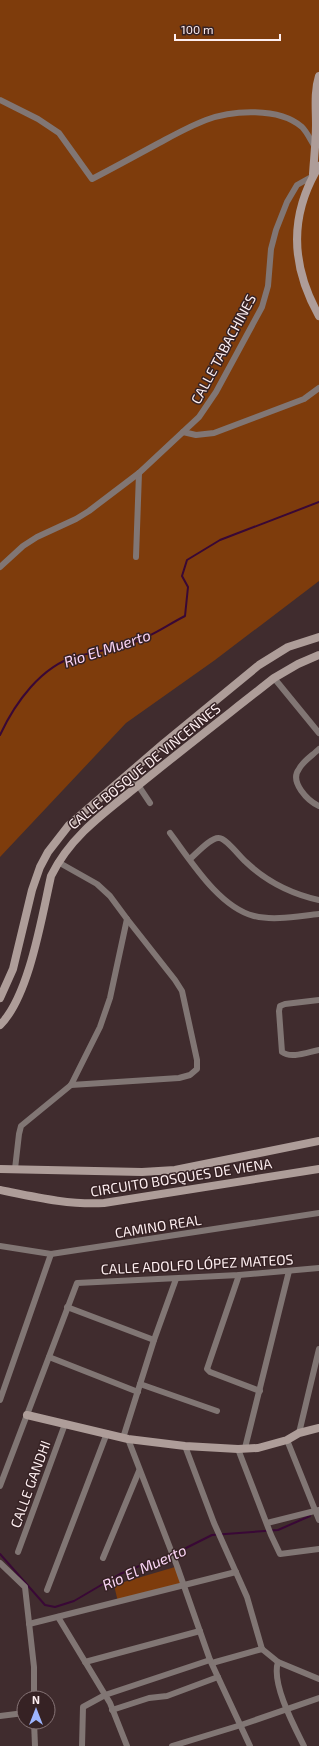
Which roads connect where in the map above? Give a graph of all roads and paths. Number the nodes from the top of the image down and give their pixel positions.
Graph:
1 (319, 76) edge
2 (0, 100) edge
3 (315, 147) junction
4 (319, 166) edge
5 (313, 176) junction
6 (319, 316) edge
7 (319, 388) edge
8 (183, 432) junction
9 (139, 473) junction
10 (136, 557) dead end
11 (0, 567) edge
12 (319, 637) edge
13 (319, 655) edge
14 (274, 678) junction
15 (319, 733) edge
16 (319, 749) edge
17 (130, 773) junction
18 (139, 785) junction
19 (150, 803) dead end
20 (319, 806) edge
21 (170, 833) dead end
22 (190, 860) junction
23 (58, 862) junction
24 (319, 900) edge
25 (319, 914) edge
26 (127, 919) junction
27 (0, 998) edge
28 (319, 1000) edge
29 (0, 1025) edge
30 (319, 1050) edge
31 (71, 1085) junction
32 (318, 1143) edge
33 (319, 1162) edge
34 (0, 1169) edge
35 (15, 1169) junction
36 (316, 1169) edge
37 (0, 1190) edge
38 (319, 1213) edge
39 (0, 1246) edge
40 (51, 1254) junction
41 (319, 1268) edge
42 (289, 1271) junction
43 (238, 1276) junction
44 (176, 1279) junction
45 (67, 1307) junction
46 (154, 1340) junction
47 (319, 1349) edge
48 (49, 1357) junction
49 (140, 1384) junction
50 (260, 1391) junction
51 (138, 1392) junction
52 (0, 1400) edge
53 (217, 1411) dead end
54 (27, 1415) junction
55 (65, 1424) junction
56 (319, 1428) edge
57 (106, 1433) junction
58 (299, 1433) junction
59 (125, 1439) junction
60 (287, 1440) junction
61 (185, 1446) junction
62 (242, 1448) junction
63 (139, 1471) junction
64 (0, 1486) edge
65 (318, 1511) edge
66 (319, 1520) edge
67 (267, 1524) junction
68 (319, 1549) edge
69 (18, 1552) dead end
70 (103, 1558) dead end
71 (0, 1563) edge
72 (236, 1572) junction
73 (183, 1585) junction
74 (47, 1590) dead end
75 (58, 1617) junction
76 (29, 1624) junction
77 (200, 1631) junction
78 (262, 1649) junction
79 (211, 1661) junction
80 (85, 1662) junction
81 (278, 1662) junction
82 (218, 1676) junction
83 (319, 1679) edge
84 (34, 1690) edge
85 (105, 1696) junction
86 (319, 1698) edge
87 (112, 1710) junction
88 (286, 1710) junction
89 (16, 1714) edge
90 (0, 1716) edge
91 (241, 1725) junction
92 (34, 1730) edge
93 (35, 1746) edge
94 (82, 1746) edge
95 (127, 1746) edge
96 (172, 1746) edge
97 (250, 1746) edge
98 (304, 1746) edge

1 - 3 main road
2 - 3 street
3 - 5 main road
4 - 5 main road
5 - 6 main road
5 - 8 street, CALLE TABACHINES
7 - 8 street
8 - 9 street, CALLE TABACHINES
9 - 10 street
9 - 11 street, CALLE TABACHINES
12 - 17 main road, CALLE BOSQUE DE VINCENNES
13 - 14 main road, CALLE BOSQUE DE VINCENNES
14 - 15 street
14 - 18 main road, CALLE BOSQUE DE VINCENNES
16 - 20 street
17 - 18 street
17 - 27 main road, CALLE BOSQUE DE VINCENNES
18 - 19 street
18 - 23 main road, CALLE BOSQUE DE VINCENNES
21 - 22 street
22 - 24 street
22 - 25 street
23 - 26 street
23 - 29 main road, CALLE BOSQUE DE VINCENNES
26 - 31 street
26 - 31 street
28 - 30 street
31 - 35 street
32 - 35 main road, CIRCUITO BOSQUES DE VIENA
33 - 36 main road
34 - 35 main road, CIRCUITO BOSQUES DE VIENA
36 - 37 main road, CIRCUITO BOSQUES DE VIENA
38 - 40 street, CAMINO REAL
39 - 40 street, CAMINO REAL
40 - 52 street
41 - 42 street, CALLE ADOLFO LÓPEZ MATEOS
42 - 43 street, CALLE ADOLFO LÓPEZ MATEOS
42 - 50 street
43 - 44 street, CALLE ADOLFO LÓPEZ MATEOS
43 - 50 street
44 - 45 street, CALLE ADOLFO LÓPEZ MATEOS
44 - 46 street
45 - 46 street
45 - 48 street
46 - 49 street
47 - 58 street
48 - 51 street
48 - 54 street
49 - 51 street
49 - 53 street
50 - 62 street
51 - 59 street
54 - 55 main road
54 - 64 street
55 - 57 main road
55 - 69 street, CALLE GANDHI
56 - 58 main road
57 - 59 main road
57 - 74 street
58 - 60 main road
59 - 61 main road
59 - 63 street
60 - 62 main road
60 - 65 street
61 - 62 main road
61 - 72 street
62 - 67 street
63 - 70 street
63 - 73 street
65 - 66 street
65 - 67 street
67 - 68 street
71 - 76 street
72 - 73 street
72 - 78 street
73 - 75 street
73 - 77 street
75 - 76 street
75 - 80 street
76 - 84 street
77 - 79 street
77 - 80 street
78 - 79 street
78 - 81 street
79 - 82 street
79 - 85 street
80 - 85 street
81 - 83 street
81 - 88 street
82 - 87 street
82 - 91 street
85 - 87 street
85 - 94 street
86 - 88 street
87 - 95 street
88 - 91 street
88 - 98 street
89 - 90 street
91 - 96 street
91 - 97 street
92 - 93 street

